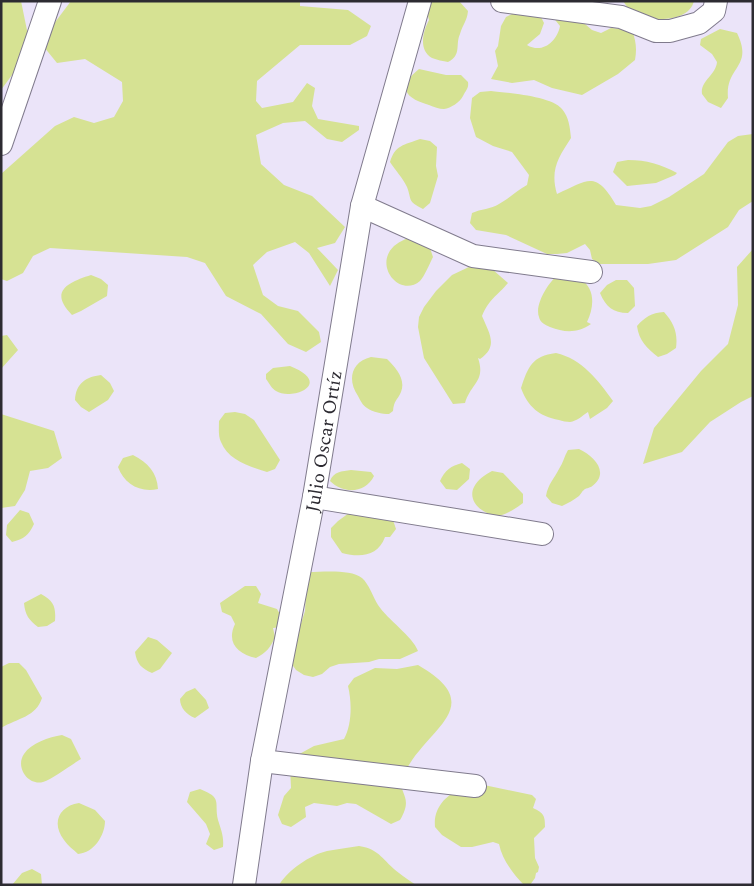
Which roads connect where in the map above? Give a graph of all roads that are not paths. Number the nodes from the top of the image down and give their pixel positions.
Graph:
1 (50, 1) edge
2 (420, 1) edge
3 (502, 1) edge
4 (716, 1) edge
5 (1, 144) edge
6 (362, 206) junction
7 (591, 272) dead end
8 (314, 497) junction
9 (542, 534) dead end
10 (262, 761) junction
11 (475, 786) dead end
12 (244, 885) edge

1 - 5 street
2 - 6 street, Julio Oscar Ortíz
3 - 4 street
6 - 7 street
6 - 8 street, Julio Oscar Ortíz
8 - 9 street
8 - 10 street, Julio Oscar Ortíz
10 - 11 street
10 - 12 street, Julio Oscar Ortíz

